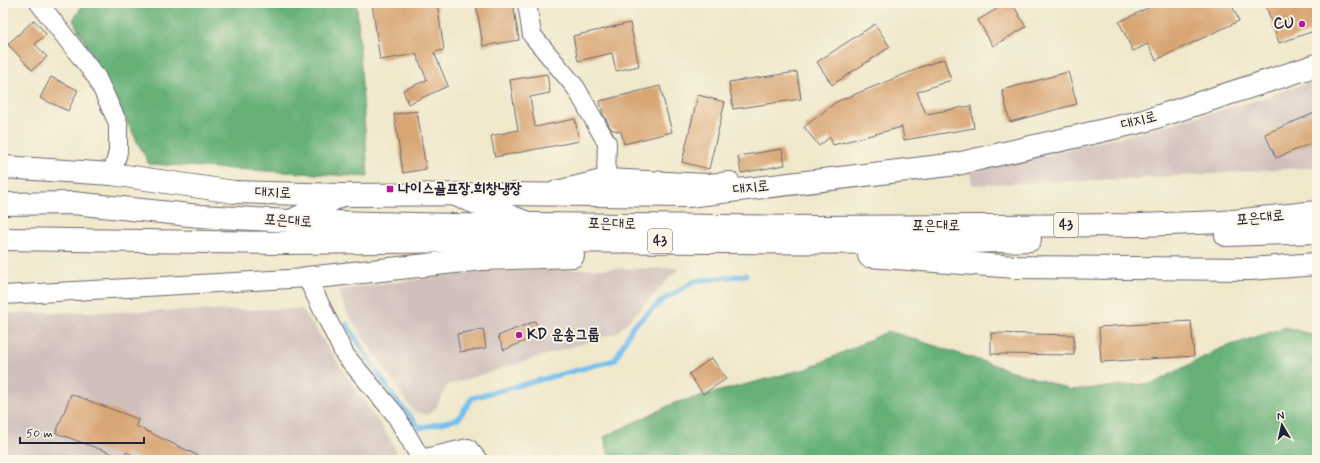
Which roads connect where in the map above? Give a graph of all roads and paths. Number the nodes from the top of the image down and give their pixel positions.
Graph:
1 (39, 3) edge
2 (527, 3) edge
3 (1317, 64) edge
4 (956, 164) junction
5 (3, 167) edge
6 (112, 174) junction
7 (606, 178) junction
8 (453, 194) junction
9 (545, 194) junction
10 (342, 195) junction
11 (3, 204) edge
12 (1317, 212) edge
13 (290, 221) junction
14 (532, 224) junction
15 (1317, 232) edge
16 (3, 239) edge
17 (719, 241) junction
18 (828, 242) junction
19 (690, 251) junction
20 (876, 256) junction
21 (1317, 264) edge
22 (307, 278) junction
23 (3, 295) edge
24 (421, 460) edge
25 (478, 460) edge

1 - 6 street
2 - 7 street
3 - 4 main road, 대지로
4 - 7 street, 대지로
4 - 9 main road, 대지로
5 - 6 main road, 대지로
6 - 10 main road, 대지로
7 - 9 street, 대지로
8 - 9 main road, 대지로
8 - 10 main road, 대지로
8 - 14 main road
10 - 13 main road
11 - 13 main road, 포은대로 / 43
12 - 14 main road, 포은대로 / 43
13 - 14 main road, 포은대로 / 43
15 - 18 main road, 포은대로 / 43
16 - 17 main road, 포은대로 / 43
17 - 18 main road, 포은대로 / 43
17 - 19 main road
18 - 20 main road
19 - 20 main road
19 - 22 main road
20 - 21 main road
22 - 23 street
22 - 24 street
24 - 25 street

